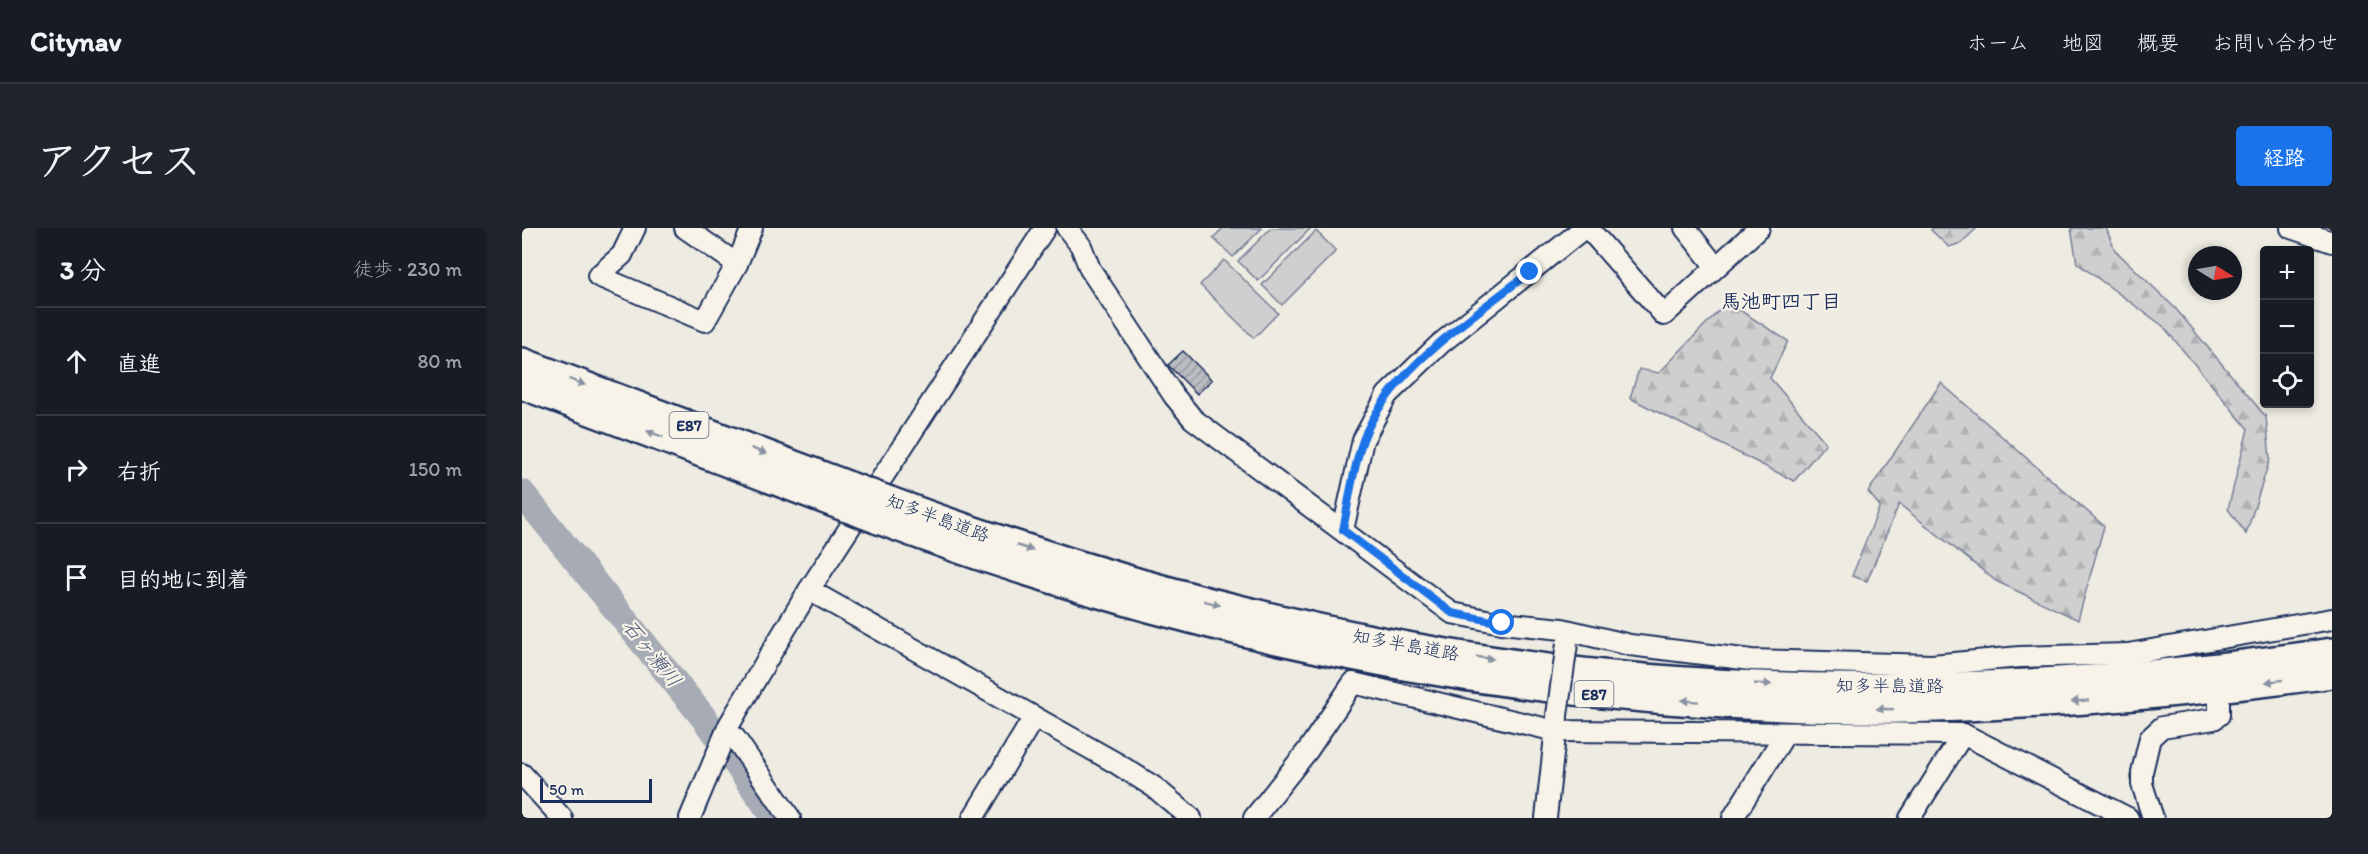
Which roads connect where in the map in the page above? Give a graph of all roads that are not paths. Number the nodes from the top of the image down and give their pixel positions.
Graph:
1 (635, 228) edge
2 (752, 228) edge
3 (1045, 228) edge
4 (1067, 228) edge
5 (1586, 228) edge
6 (1685, 228) edge
7 (1759, 228) edge
8 (2291, 228) edge
9 (693, 230) edge
10 (2332, 242) edge
11 (737, 264) junction
12 (1716, 267) junction
13 (522, 362) edge
14 (522, 385) edge
15 (851, 498) junction
16 (883, 510) junction
17 (1343, 530) junction
18 (809, 590) junction
19 (2332, 619) edge
20 (1564, 637) junction
21 (2332, 652) edge
22 (2332, 674) edge
23 (2218, 702) dead end
24 (1034, 717) junction
25 (1556, 723) junction
26 (727, 731) junction
27 (1785, 734) junction
28 (1963, 734) junction
29 (522, 774) edge
30 (2089, 810) edge
31 (562, 818) edge
32 (690, 818) edge
33 (790, 818) edge
34 (973, 818) edge
35 (1191, 818) edge
36 (1254, 818) edge
37 (1546, 818) edge
38 (1733, 818) edge
39 (1910, 818) edge
40 (2128, 818) edge
41 (2153, 818) edge

1 - 11 street
2 - 11 street
3 - 18 street
4 - 17 street
5 - 12 street
5 - 17 street
6 - 12 street
7 - 12 street
8 - 10 street
9 - 11 street
13 -> 15 highway, 知多半島道路 / E87
15 -> 14 highway, 知多半島道路 / E87
15 - 16 highway, 知多半島道路 / E87, bridge
16 -> 21 highway, 知多半島道路 / E87
22 -> 16 highway, 知多半島道路 / E87
17 - 20 street
18 - 24 street
18 - 26 street
19 - 20 street
20 - 25 street, bridge
23 - 41 street
24 - 34 street
24 - 35 street
25 - 27 street
25 - 36 street
25 - 37 street
26 - 32 street
26 - 33 street
27 - 28 street
27 - 38 street
28 - 30 street
28 - 39 street
29 - 31 street
30 - 40 street

